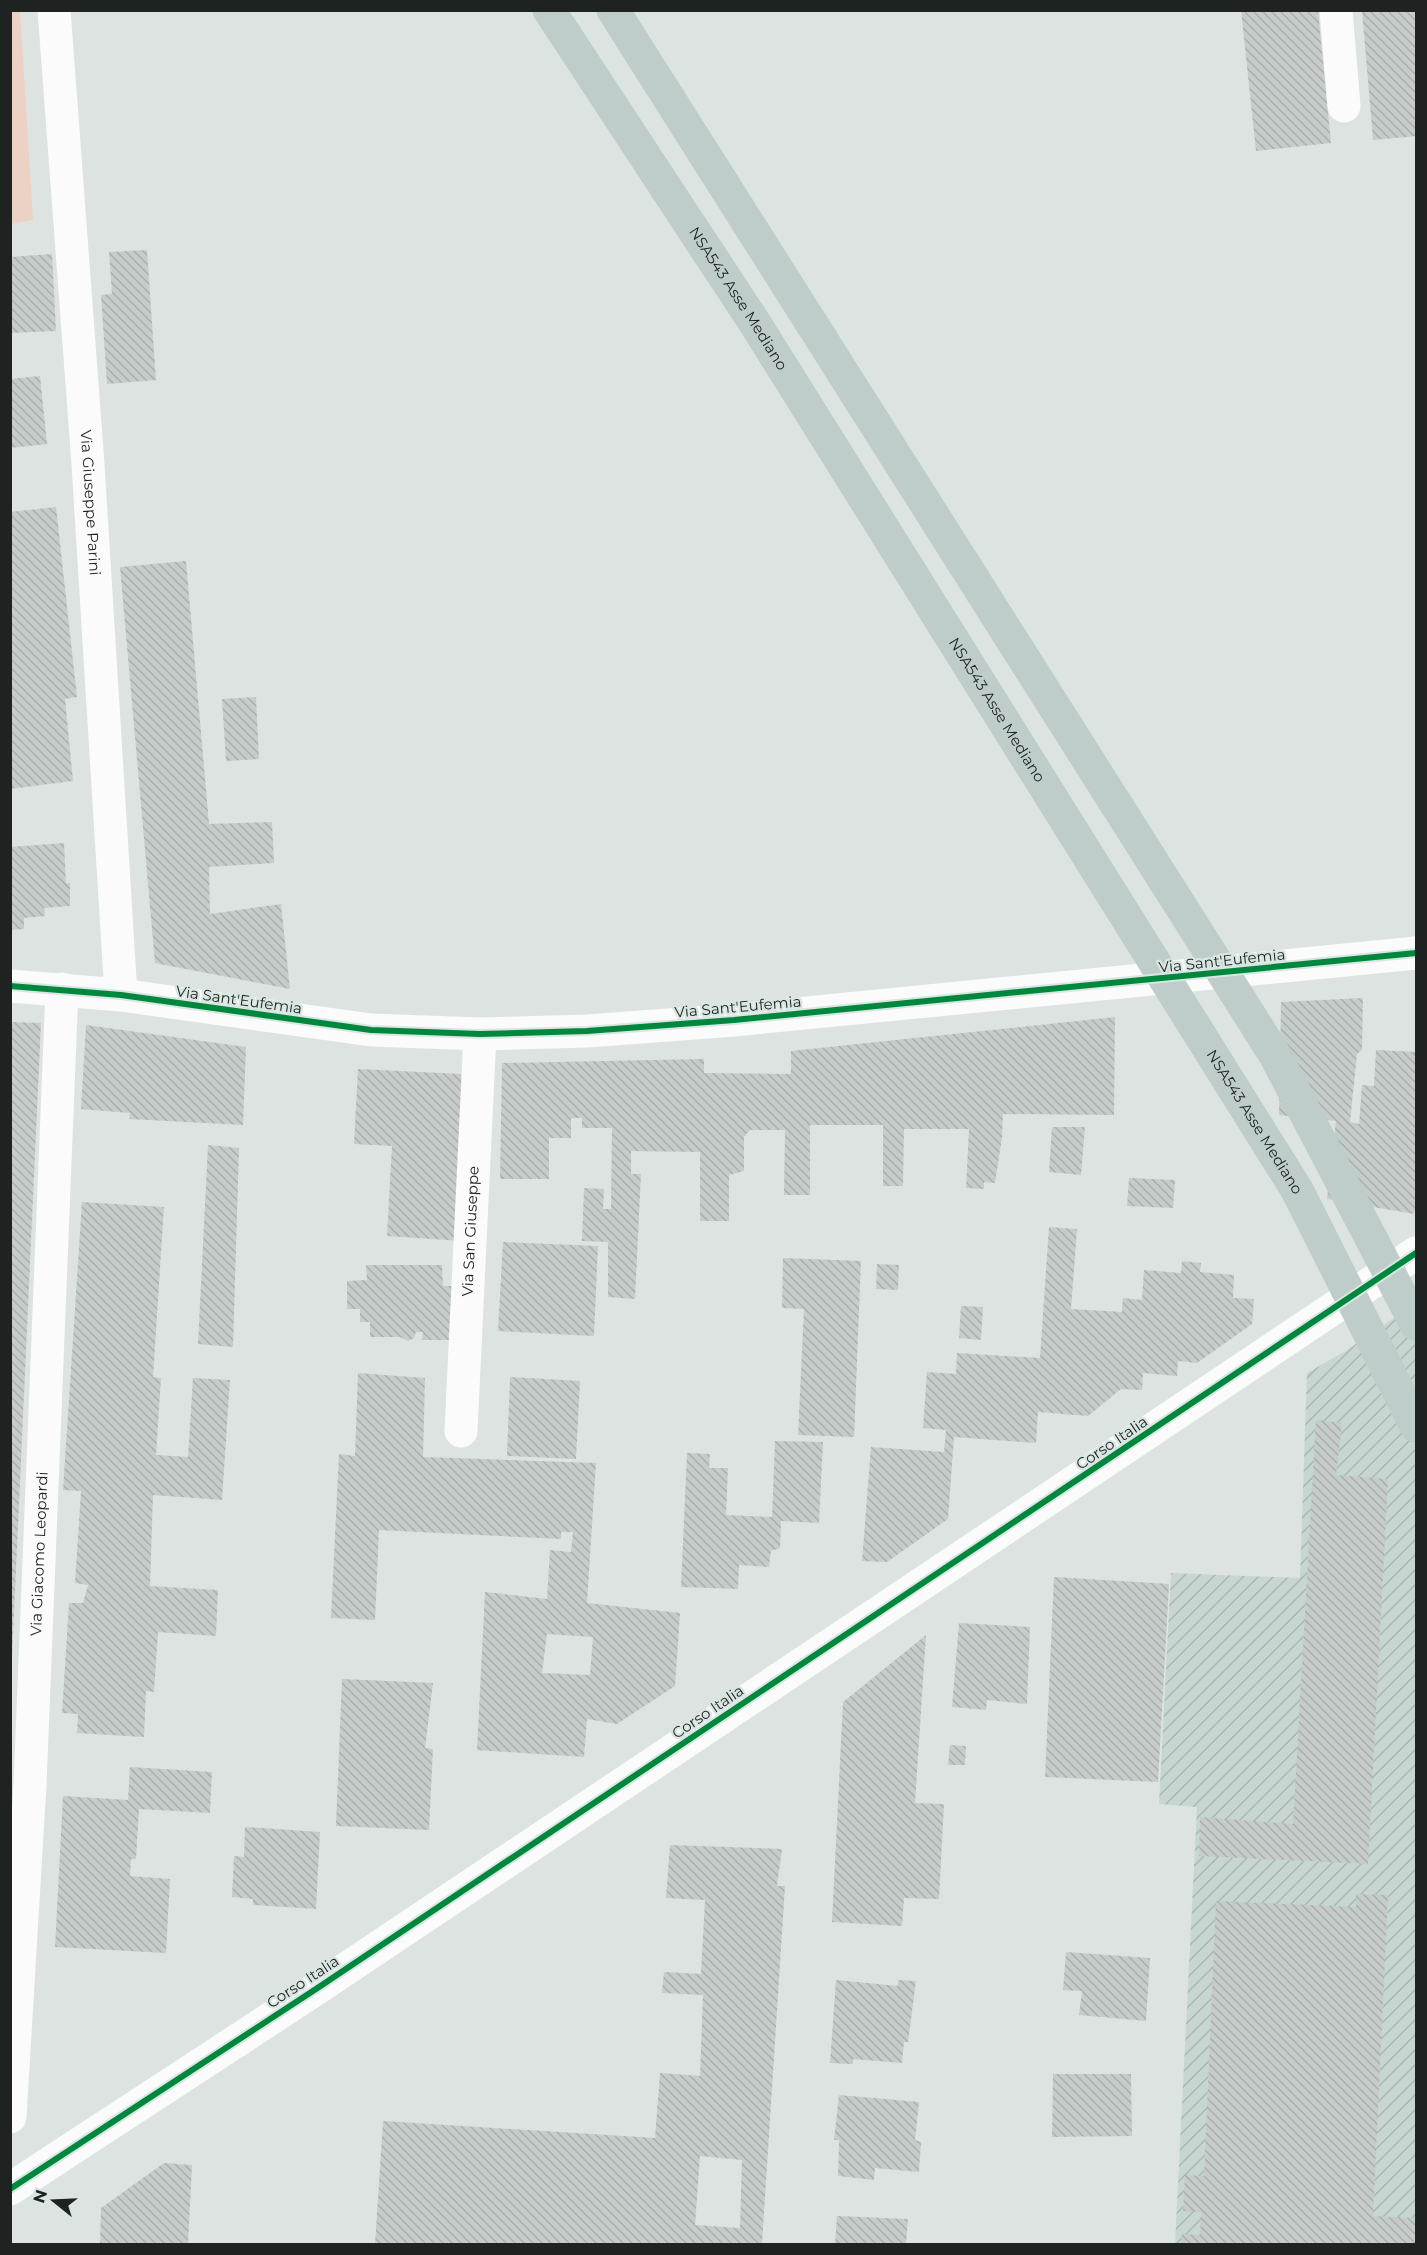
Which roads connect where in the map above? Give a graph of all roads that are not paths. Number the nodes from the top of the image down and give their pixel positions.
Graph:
1 (54, 10) edge
2 (549, 10) edge
3 (613, 10) edge
4 (1336, 10) edge
5 (1344, 106) dead end
6 (1416, 953) edge
7 (10, 986) edge
8 (62, 989) junction
9 (122, 995) junction
10 (480, 1034) junction
11 (1416, 1253) edge
12 (1416, 1324) edge
13 (1416, 1426) edge
14 (461, 1431) dead end
15 (20, 1784) edge
16 (10, 2117) edge
17 (10, 2189) edge

1 - 9 street, Via Giuseppe Parini
2 - 13 highway, NSA543 Asse Mediano
3 - 12 highway
4 - 5 street
6 - 10 street, Via Sant'Eufemia
7 - 8 street, Via Sant'Eufemia
8 - 9 street, Via Sant'Eufemia
8 - 15 street, Via Giacomo Leopardi
9 - 10 street, Via Sant'Eufemia
10 - 14 street, Via San Giuseppe
11 - 17 street, Corso Italia
15 - 16 street, Via Giacomo Leopardi

